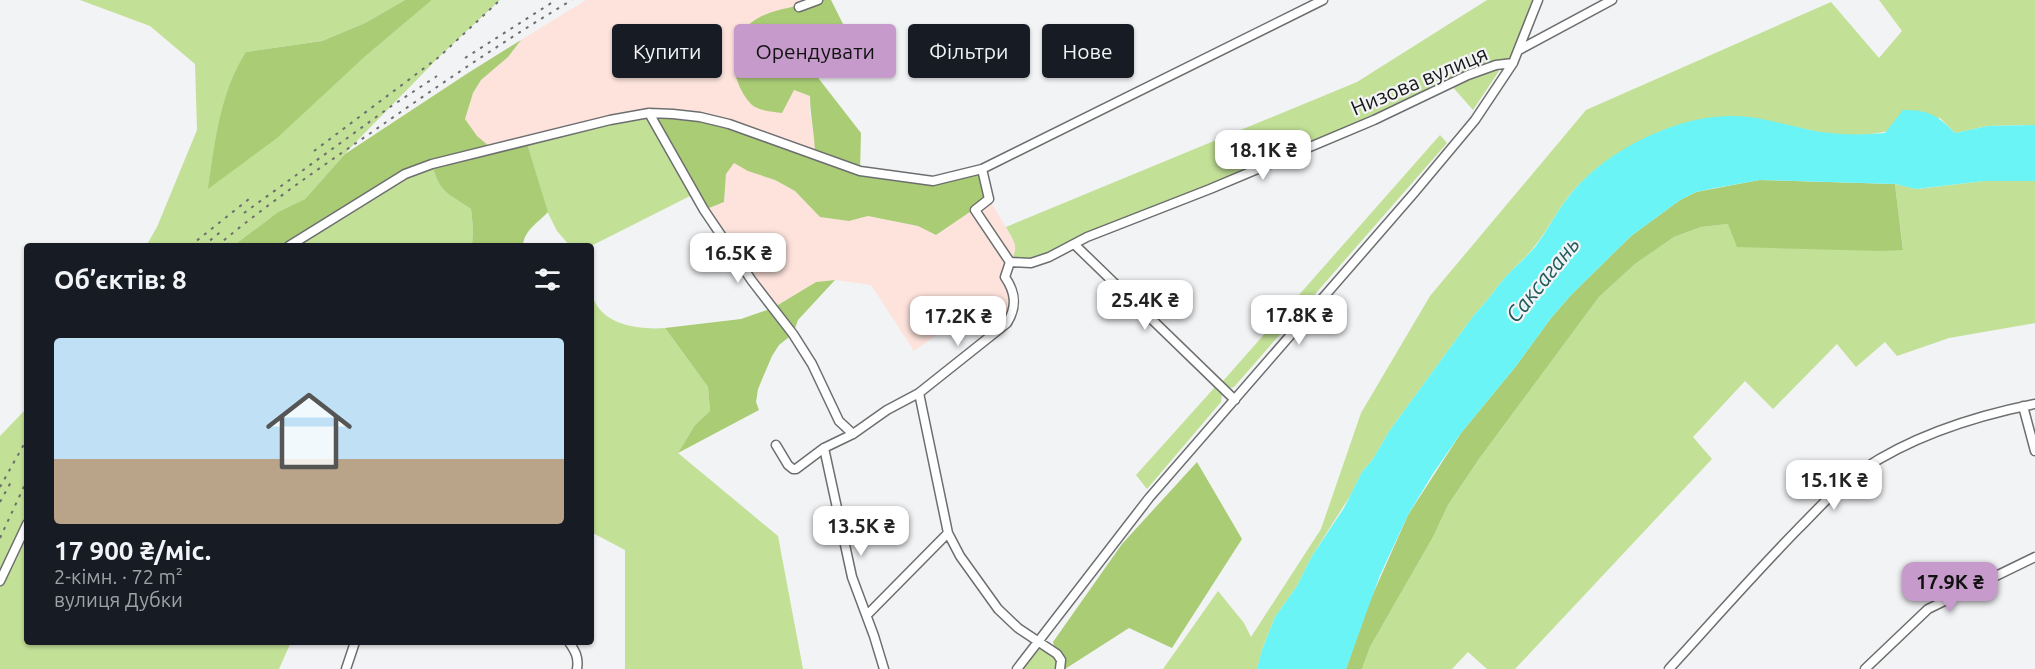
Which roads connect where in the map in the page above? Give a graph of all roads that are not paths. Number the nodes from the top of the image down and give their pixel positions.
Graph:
1 (818, 0) edge
2 (1323, 0) edge
3 (1538, 0) edge
4 (1612, 0) edge
5 (799, 7) dead end
6 (1519, 50) junction
7 (1513, 63) junction
8 (648, 113) junction
9 (982, 169) junction
10 (294, 243) edge
11 (1074, 244) junction
12 (1010, 262) junction
13 (920, 393) junction
14 (1235, 400) junction
15 (2035, 404) edge
16 (2023, 406) junction
17 (853, 434) junction
18 (776, 445) dead end
19 (824, 448) junction
20 (2035, 451) edge
21 (24, 530) edge
22 (948, 533) junction
23 (2035, 557) edge
24 (0, 581) edge
25 (867, 615) junction
26 (1039, 642) junction
27 (354, 645) edge
28 (571, 645) edge
29 (346, 669) edge
30 (577, 669) edge
31 (884, 669) edge
32 (1017, 669) edge
33 (1060, 669) edge
34 (1669, 669) edge
35 (1865, 669) edge

1 - 5 street
2 - 9 street
3 - 6 street
4 - 6 street
6 - 7 street
7 - 11 street, Низова вулиця
7 - 14 street
8 - 9 street
8 - 10 street
8 - 17 street
9 - 12 street
11 - 12 street, Низова вулиця
11 - 14 street
12 - 13 street
13 - 17 street
13 - 22 street
14 - 26 street
15 - 16 street
16 - 20 street
16 - 34 street
17 - 19 street
18 - 19 street
19 - 25 street
21 - 24 street
22 - 25 street
22 - 26 street
23 - 35 street
25 - 31 street
26 - 32 street
26 - 33 street
27 - 29 street
28 - 30 street

